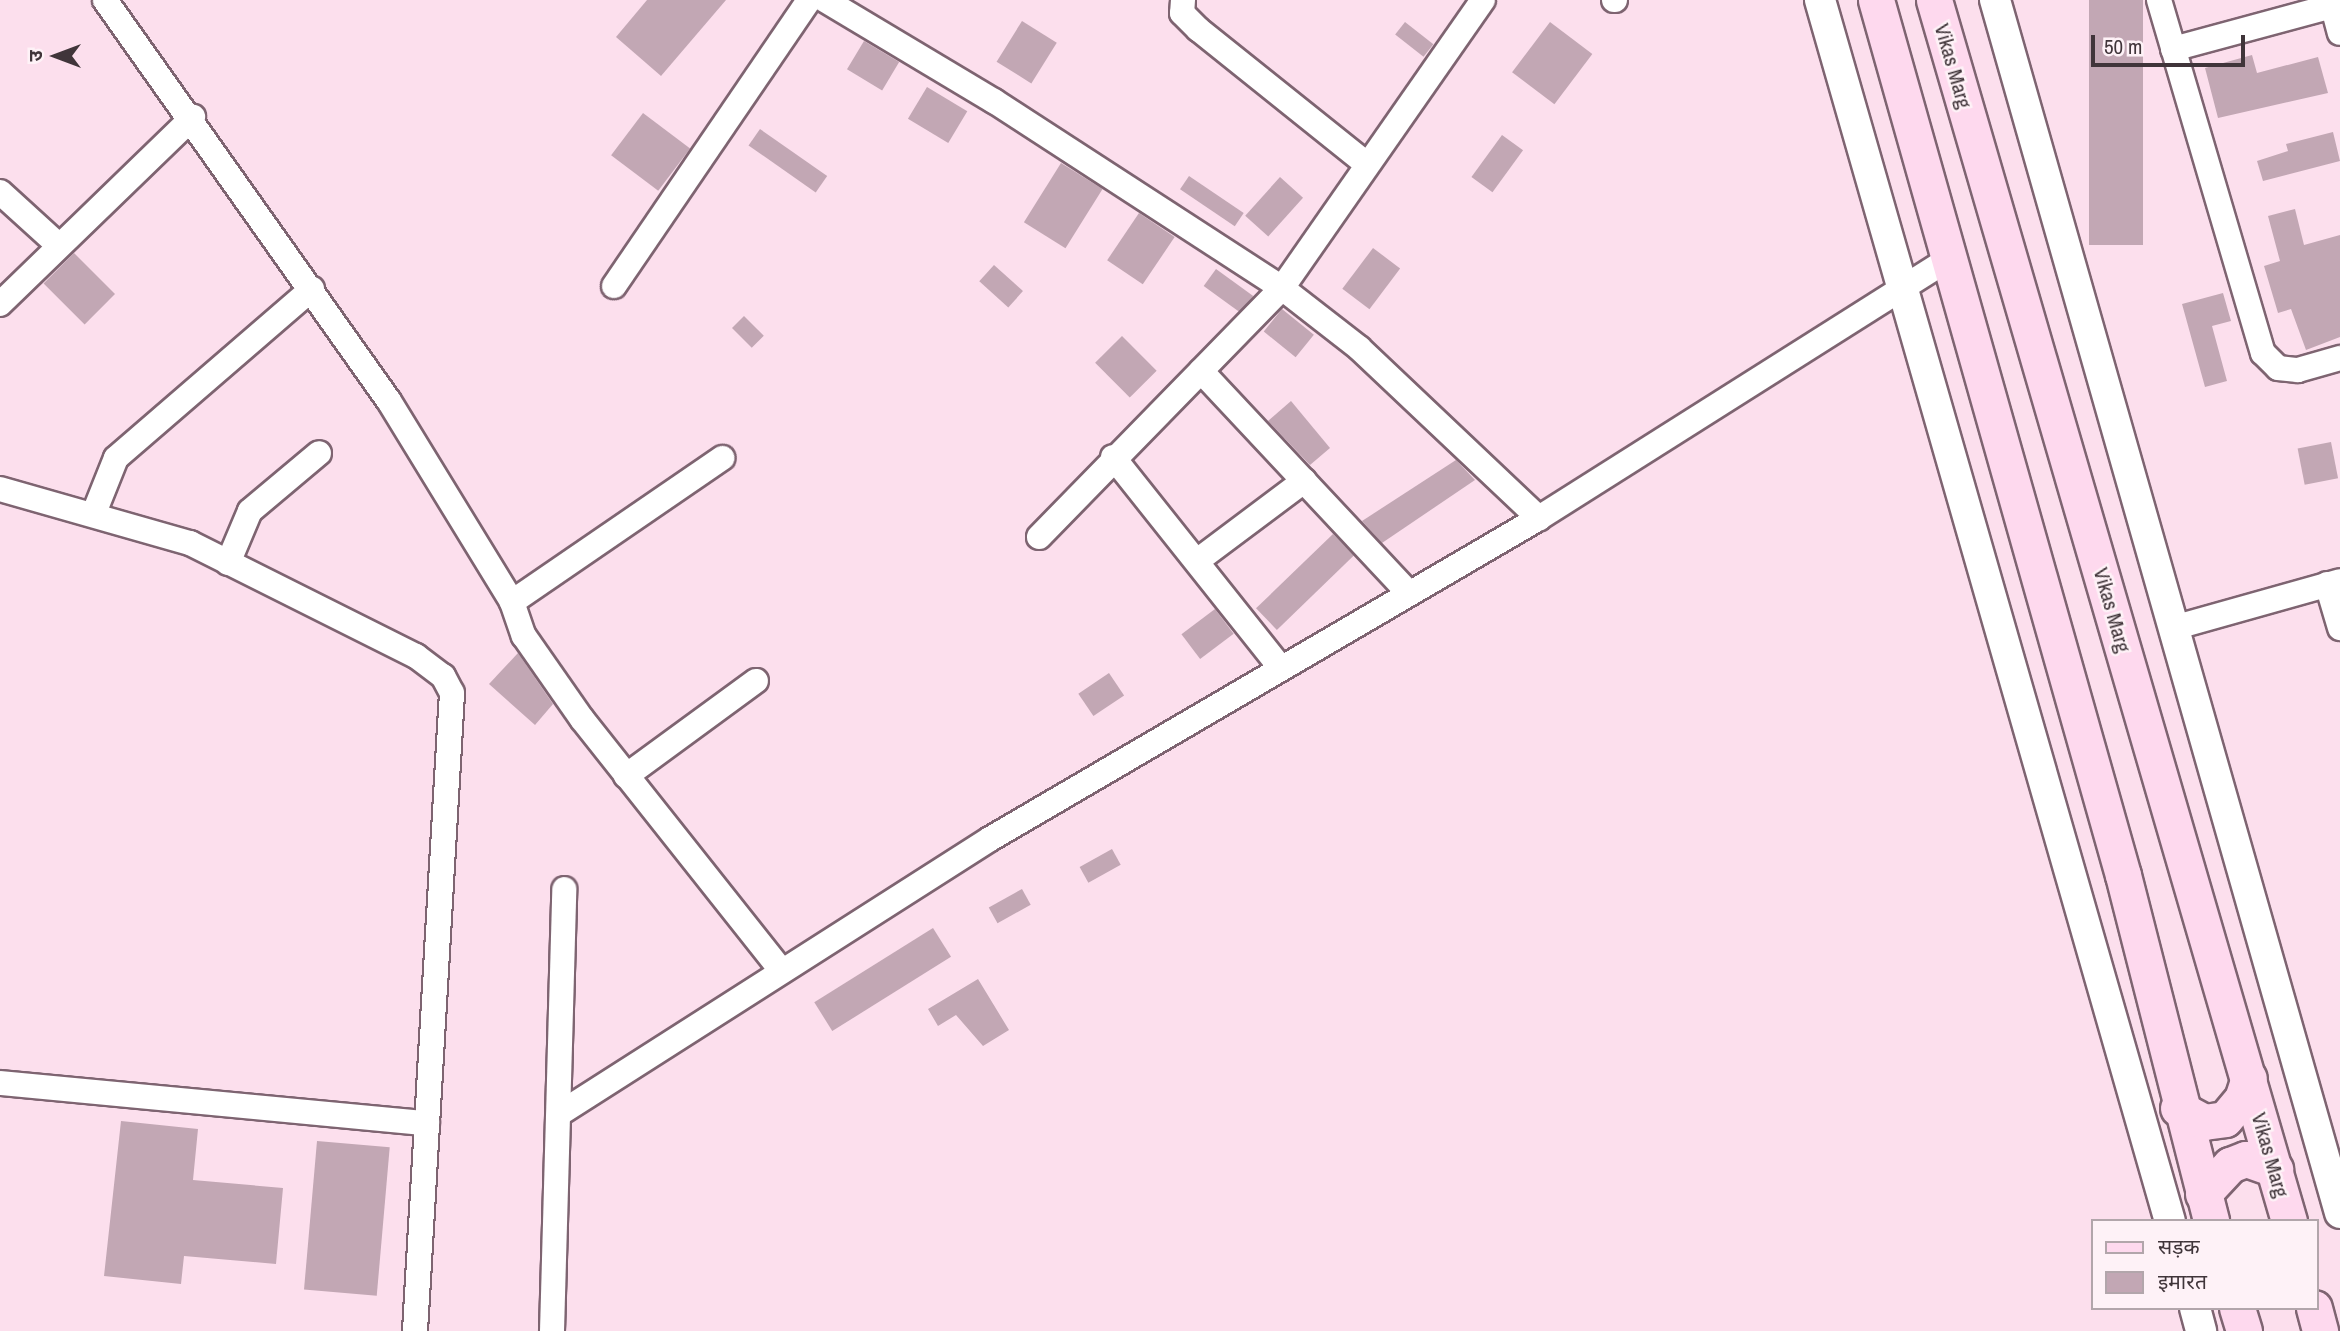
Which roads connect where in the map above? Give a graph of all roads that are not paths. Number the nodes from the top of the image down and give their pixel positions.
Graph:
1 (105, 0) edge
2 (1183, 0) edge
3 (1483, 0) edge
4 (1820, 0) edge
5 (1876, 0) edge
6 (1934, 0) edge
7 (1995, 0) edge
8 (2159, 0) edge
9 (826, 1) edge
10 (2334, 3) edge
11 (2340, 33) edge
12 (2173, 49) junction
13 (193, 117) junction
14 (1364, 162) junction
15 (0, 192) edge
16 (56, 243) junction
17 (1949, 259) junction
18 (614, 286) dead end
19 (1903, 287) junction
20 (1282, 288) junction
21 (312, 289) junction
22 (0, 303) edge
23 (2340, 358) edge
24 (1201, 371) junction
25 (319, 453) dead end
26 (1113, 457) junction
27 (722, 458) dead end
28 (1304, 481) junction
29 (0, 489) edge
30 (94, 513) junction
31 (1539, 517) junction
32 (1039, 537) dead end
33 (1197, 561) junction
34 (228, 563) junction
35 (2334, 583) edge
36 (1406, 590) junction
37 (512, 602) junction
38 (2173, 628) junction
39 (2340, 628) edge
40 (1280, 667) junction
41 (756, 681) dead end
42 (626, 776) junction
43 (564, 889) dead end
44 (780, 969) junction
45 (2249, 1078) junction
46 (0, 1083) edge
47 (2178, 1108) junction
48 (559, 1114) junction
49 (427, 1123) junction
50 (2275, 1169) junction
51 (2207, 1208) edge
52 (2340, 1213) edge
53 (2169, 1219) edge
54 (2288, 1219) edge
55 (2196, 1310) edge
56 (2238, 1310) edge
57 (2315, 1310) edge
58 (415, 1331) edge
59 (552, 1331) edge
60 (2201, 1331) edge
61 (2244, 1331) edge
62 (2320, 1331) edge

1 - 13 street
2 - 14 street
3 - 14 street
4 - 19 street
5 - 17 main road
6 - 45 main road, Vikas Marg
7 - 38 street
8 - 12 street
9 - 18 street
9 - 20 street
10 - 11 street
10 - 12 street
12 - 23 street
13 - 16 street
13 - 21 street
14 - 20 street
15 - 16 street
16 - 22 street
17 - 19 street
17 - 47 main road
19 - 31 street
19 - 53 street
20 - 24 street
20 - 31 street
21 - 30 street
21 - 37 street
24 - 26 street
24 - 28 street
25 - 34 street
26 - 32 street
26 - 33 street
27 - 37 street
28 - 33 street
28 - 36 street
29 - 30 street
30 - 34 street
31 - 36 street
33 - 40 street
34 - 49 street
35 - 38 street
35 - 39 street
36 - 40 street
37 - 42 street
38 - 52 street
40 - 44 street
41 - 42 street
42 - 44 street
43 - 48 street
44 - 48 street
45 - 47 main road
45 - 50 main road, Vikas Marg
46 - 49 street
47 - 51 main road
48 - 59 street
49 - 58 street
50 - 51 main road
50 - 54 main road, Vikas Marg
55 - 60 street
56 - 61 main road
57 - 62 main road

